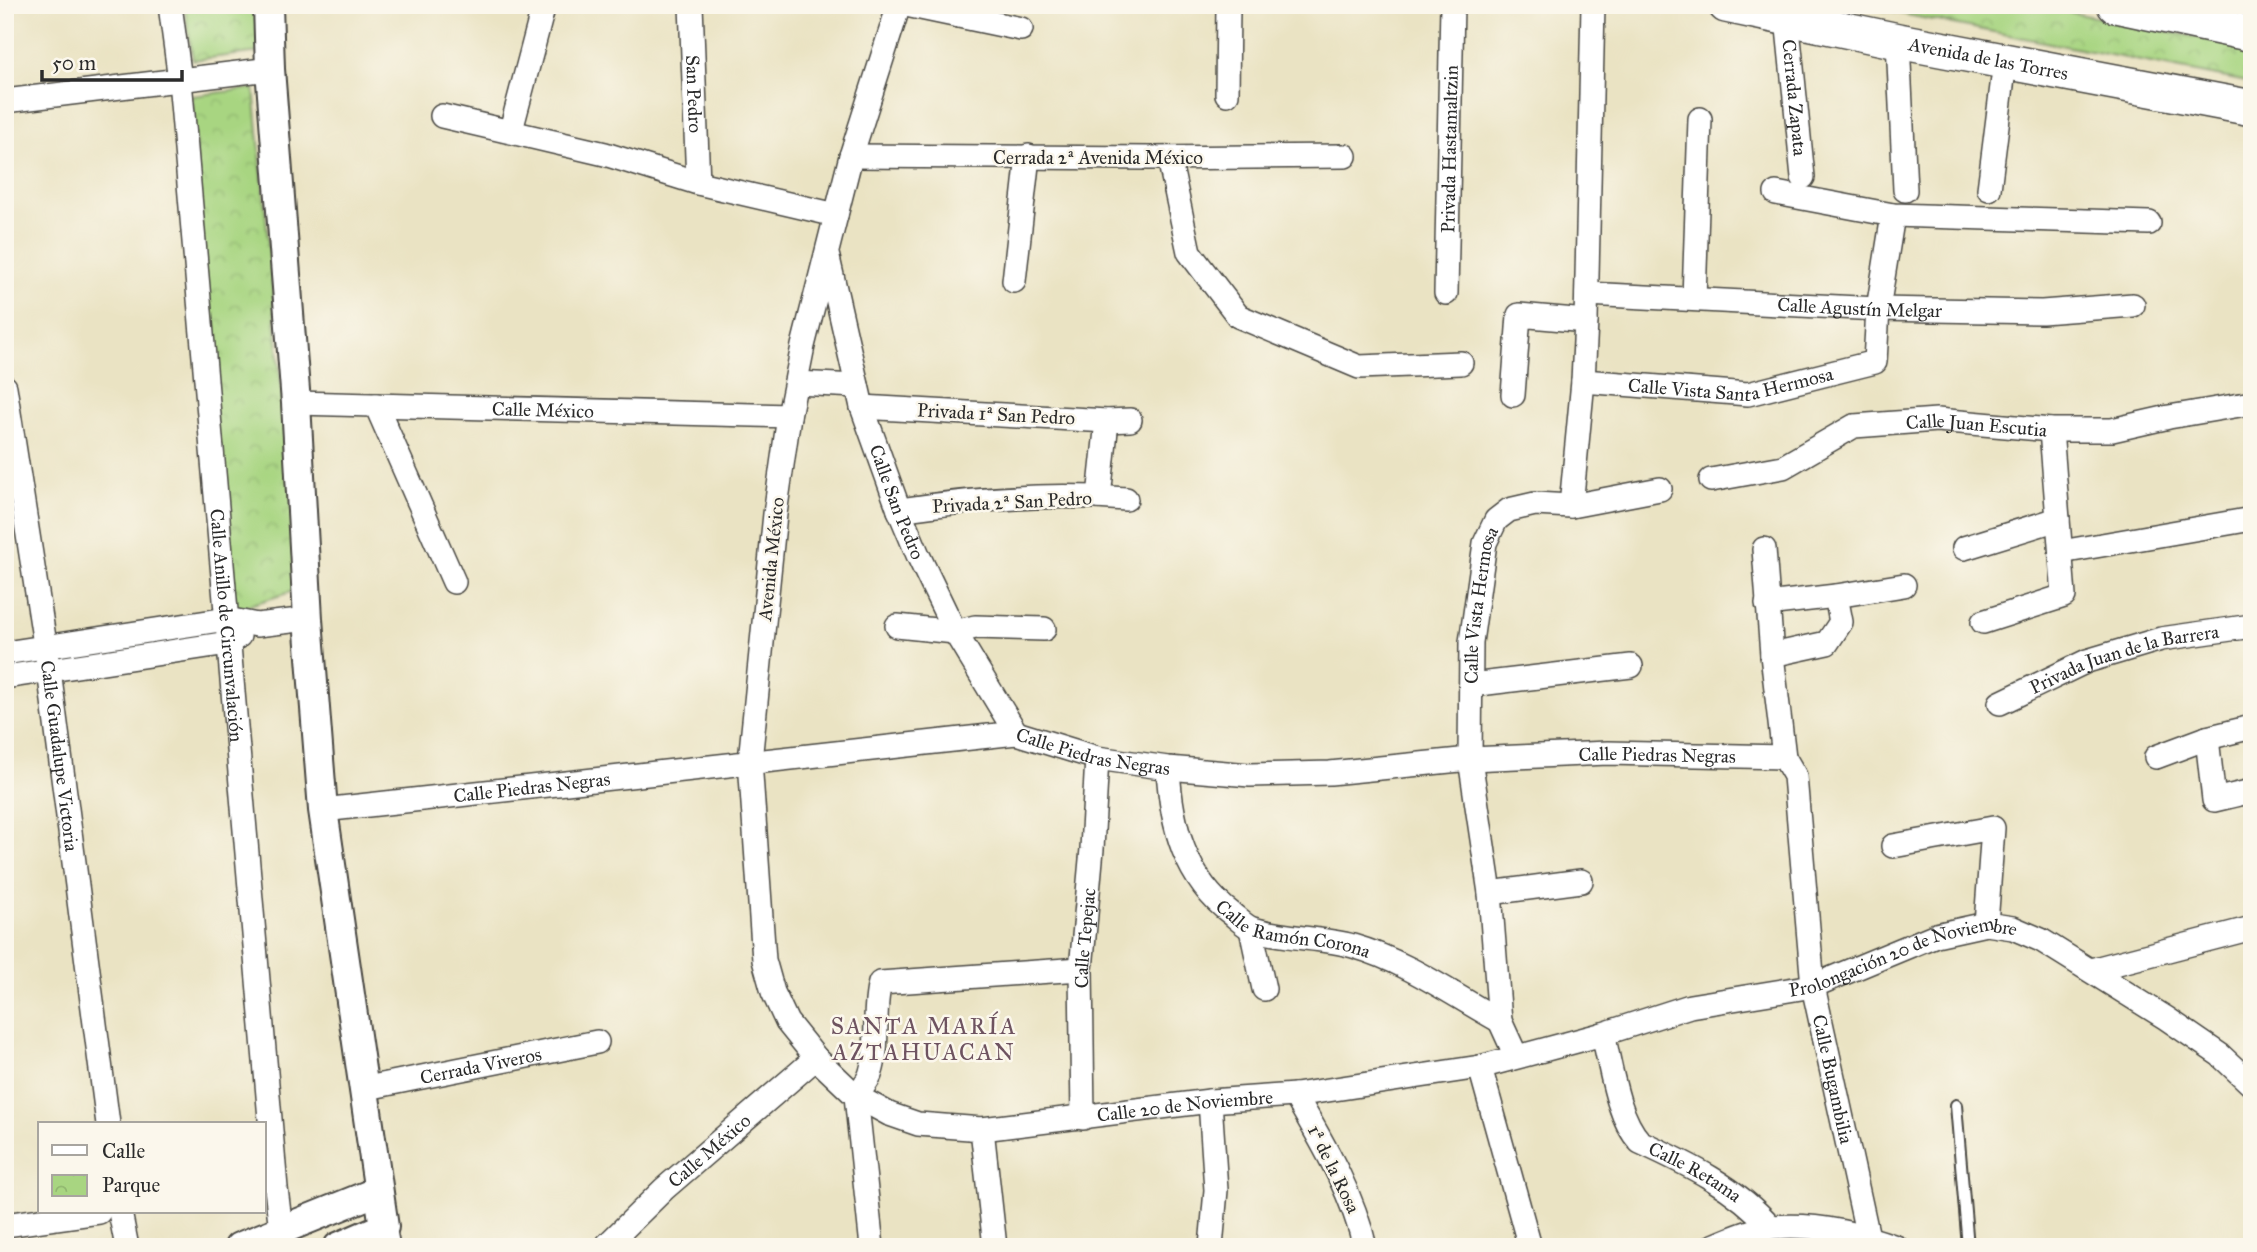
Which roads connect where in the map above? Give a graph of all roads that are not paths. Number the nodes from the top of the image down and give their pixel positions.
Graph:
1 (170, 5) edge
2 (268, 5) edge
3 (544, 5) edge
4 (691, 5) edge
5 (899, 5) edge
6 (906, 5) edge
7 (1228, 5) edge
8 (1452, 5) edge
9 (1593, 5) edge
10 (1726, 5) edge
11 (2115, 5) edge
12 (1787, 18) junction
13 (1021, 29) dead end
14 (2252, 34) edge
15 (1898, 41) junction
16 (2006, 62) junction
17 (270, 69) junction
18 (180, 80) junction
19 (1227, 94) dead end
20 (5, 101) edge
21 (2252, 108) edge
22 (442, 116) dead end
23 (1700, 119) dead end
24 (511, 130) junction
25 (850, 156) junction
26 (1028, 156) junction
27 (1345, 156) dead end
28 (1169, 158) junction
29 (1803, 177) dead end
30 (698, 183) junction
31 (1989, 189) dead end
32 (1905, 190) dead end
33 (1776, 193) dead end
34 (836, 215) junction
35 (1893, 215) junction
36 (2149, 223) dead end
37 (826, 252) junction
38 (1014, 281) dead end
39 (1446, 293) dead end
40 (1587, 294) junction
41 (1694, 299) junction
42 (2133, 305) dead end
43 (1878, 309) junction
44 (1586, 321) junction
45 (1461, 363) dead end
46 (1583, 381) junction
47 (796, 383) junction
48 (5, 387) edge
49 (1513, 394) dead end
50 (860, 396) junction
51 (296, 403) junction
52 (2252, 403) edge
53 (376, 405) junction
54 (789, 416) junction
55 (2052, 430) junction
56 (1711, 480) dead end
57 (1660, 489) dead end
58 (1099, 497) junction
59 (1126, 499) dead end
60 (1571, 506) junction
61 (899, 510) junction
62 (2058, 519) junction
63 (2252, 519) edge
64 (1964, 548) dead end
65 (1764, 550) dead end
66 (2062, 552) junction
67 (454, 582) dead end
68 (1904, 585) dead end
69 (1836, 596) junction
70 (1768, 604) junction
71 (227, 619) junction
72 (308, 619) junction
73 (1983, 622) dead end
74 (257, 625) junction
75 (897, 626) dead end
76 (2252, 626) edge
77 (1044, 629) dead end
78 (955, 632) junction
79 (228, 643) junction
80 (45, 647) junction
81 (5, 653) edge
82 (1772, 655) junction
83 (1631, 666) dead end
84 (49, 670) junction
85 (5, 677) edge
86 (1471, 685) junction
87 (2000, 704) dead end
88 (2252, 727) edge
89 (1016, 733) junction
90 (2207, 738) junction
91 (1784, 757) junction
92 (2156, 757) dead end
93 (1097, 758) junction
94 (1470, 759) junction
95 (750, 761) junction
96 (1168, 768) junction
97 (2252, 791) edge
98 (323, 810) junction
99 (1893, 846) dead end
100 (1581, 881) dead end
101 (1490, 894) junction
102 (1986, 924) junction
103 (2252, 928) edge
104 (1251, 929) junction
105 (1081, 969) junction
106 (2091, 970) junction
107 (1813, 986) junction
108 (1264, 989) dead end
109 (1500, 1021) junction
110 (1603, 1034) junction
111 (597, 1042) dead end
112 (1516, 1056) junction
113 (816, 1058) junction
114 (1480, 1067) junction
115 (2252, 1085) edge
116 (362, 1088) junction
117 (1295, 1095) junction
118 (856, 1096) junction
119 (1210, 1101) junction
120 (1956, 1105) dead end
121 (1083, 1118) junction
122 (108, 1122) edge
123 (265, 1122) edge
124 (982, 1129) junction
125 (266, 1137) edge
126 (270, 1189) edge
127 (379, 1191) junction
128 (85, 1214) edge
129 (120, 1214) edge
130 (5, 1225) edge
131 (1771, 1227) junction
132 (386, 1237) edge
133 (1868, 1237) junction
134 (282, 1239) edge
135 (127, 1247) edge
136 (239, 1247) edge
137 (338, 1247) edge
138 (605, 1247) edge
139 (872, 1247) edge
140 (995, 1247) edge
141 (1211, 1247) edge
142 (1365, 1247) edge
143 (1530, 1247) edge
144 (1711, 1247) edge
145 (1896, 1247) edge
146 (1968, 1247) edge

1 - 18 street, Calle Anillo de Circunvalación
2 - 17 street
3 - 24 street
4 - 30 street, San Pedro
5 - 25 street, Avenida México
6 - 13 street
7 - 19 street
8 - 39 street, Privada Hastamaltzin
9 - 40 street
10 - 12 main road, Avenida de las Torres
11 - 14 main road
12 - 15 main road, Avenida de las Torres
12 - 29 street, Cerrada Zapata
15 - 16 main road, Avenida de las Torres
15 - 32 street
16 - 21 main road, Avenida de las Torres
16 - 31 street
17 - 18 street
17 - 51 street
18 - 20 street
18 - 71 street, Calle Anillo de Circunvalación
22 - 24 street
23 - 41 street
24 - 30 street
25 - 26 street, Cerrada 2ª Avenida México
25 - 34 street, Avenida México
26 - 28 street, Cerrada 2ª Avenida México
26 - 38 street
27 - 28 street, Cerrada 2ª Avenida México
28 - 45 street
30 - 34 street
33 - 35 street
34 - 37 street, Avenida México
35 - 36 street
35 - 43 street
37 - 47 street, Avenida México
37 - 50 street, Calle San Pedro
40 - 41 street, Calle Agustín Melgar
40 - 44 street
41 - 43 street, Calle Agustín Melgar
42 - 43 street, Calle Agustín Melgar
43 - 46 street, Calle Vista Santa Hermosa
44 - 46 street
44 - 49 street
46 - 60 street
47 - 50 street, Privada 1ª San Pedro
47 - 54 street, Avenida México
48 - 80 street, Calle Guadalupe Victoria
50 - 58 street, Privada 1ª San Pedro
50 - 61 street, Calle San Pedro
51 - 53 street, Calle México
51 - 72 street
52 - 55 street, Calle Juan Escutia
53 - 54 street, Calle México
53 - 67 street
54 - 95 street, Avenida México
55 - 56 street, Calle Juan Escutia
55 - 62 street
57 - 60 street
58 - 59 street, Privada 2ª San Pedro
58 - 61 street, Privada 2ª San Pedro
60 - 86 street, Calle Vista Hermosa
61 - 78 street, Calle San Pedro
62 - 64 street
62 - 66 street
63 - 66 street
65 - 70 street, Calle Bugambilia
66 - 73 street
68 - 69 street
69 - 70 street
69 - 82 street
70 - 82 street, Calle Bugambilia
71 - 74 street
71 - 79 street, Calle Anillo de Circunvalación
71 - 80 street
72 - 74 street
72 - 98 street
74 - 79 street
75 - 78 street
76 - 87 street, Privada Juan de la Barrera
77 - 78 street
78 - 89 street, Calle San Pedro
79 - 84 street
79 - 123 street, Calle Anillo de Circunvalación
80 - 81 street
80 - 84 street, Calle Guadalupe Victoria
82 - 91 street, Calle Bugambilia
83 - 86 street
84 - 85 street
84 - 122 street, Calle Guadalupe Victoria
86 - 94 street, Calle Vista Hermosa
88 - 90 street
89 - 93 street, Calle Piedras Negras
89 - 95 street, Calle Piedras Negras
90 - 92 street
90 - 97 street
91 - 94 street, Calle Piedras Negras
91 - 107 street, Calle Bugambilia
93 - 96 street, Calle Piedras Negras
93 - 105 street, Calle Tepejac
94 - 96 street, Calle Piedras Negras
94 - 101 street, Calle Vista Hermosa
95 - 98 street, Calle Piedras Negras
95 - 113 street, Avenida México
96 - 104 street, Calle Ramón Corona
98 - 116 street
99 - 102 street
100 - 101 street
101 - 109 street, Calle Vista Hermosa
102 - 106 street, Prolongación 20 de Noviembre
102 - 107 street, Prolongación 20 de Noviembre
103 - 106 street
104 - 108 street
104 - 109 street, Calle Ramón Corona
105 - 118 street
105 - 121 street, Calle Tepejac
106 - 115 street, Prolongación 20 de Noviembre
107 - 110 street, Prolongación 20 de Noviembre
107 - 133 street, Calle Bugambilia
109 - 112 street, Calle Vista Hermosa
110 - 112 street, Prolongación 20 de Noviembre
110 - 131 street, Calle Retama
111 - 116 street, Cerrada Viveros
112 - 114 street, Calle 20 de Noviembre
113 - 118 street, Avenida México
113 - 138 street, Calle México
114 - 117 street, Calle 20 de Noviembre
114 - 143 street
116 - 127 street
117 - 119 street, Calle 20 de Noviembre
117 - 142 street, 1ª de la Rosa
118 - 124 street, Calle 20 de Noviembre
118 - 139 street
119 - 121 street, Calle 20 de Noviembre
119 - 141 street
120 - 146 lane
121 - 124 street, Calle 20 de Noviembre
124 - 140 street
125 - 126 street, Calle Anillo de Circunvalación
126 - 134 street, Calle Anillo de Circunvalación
127 - 132 street
127 - 134 street
128 - 130 street
129 - 135 street
131 - 133 street
131 - 144 street
132 - 137 street
133 - 145 street
134 - 136 street

